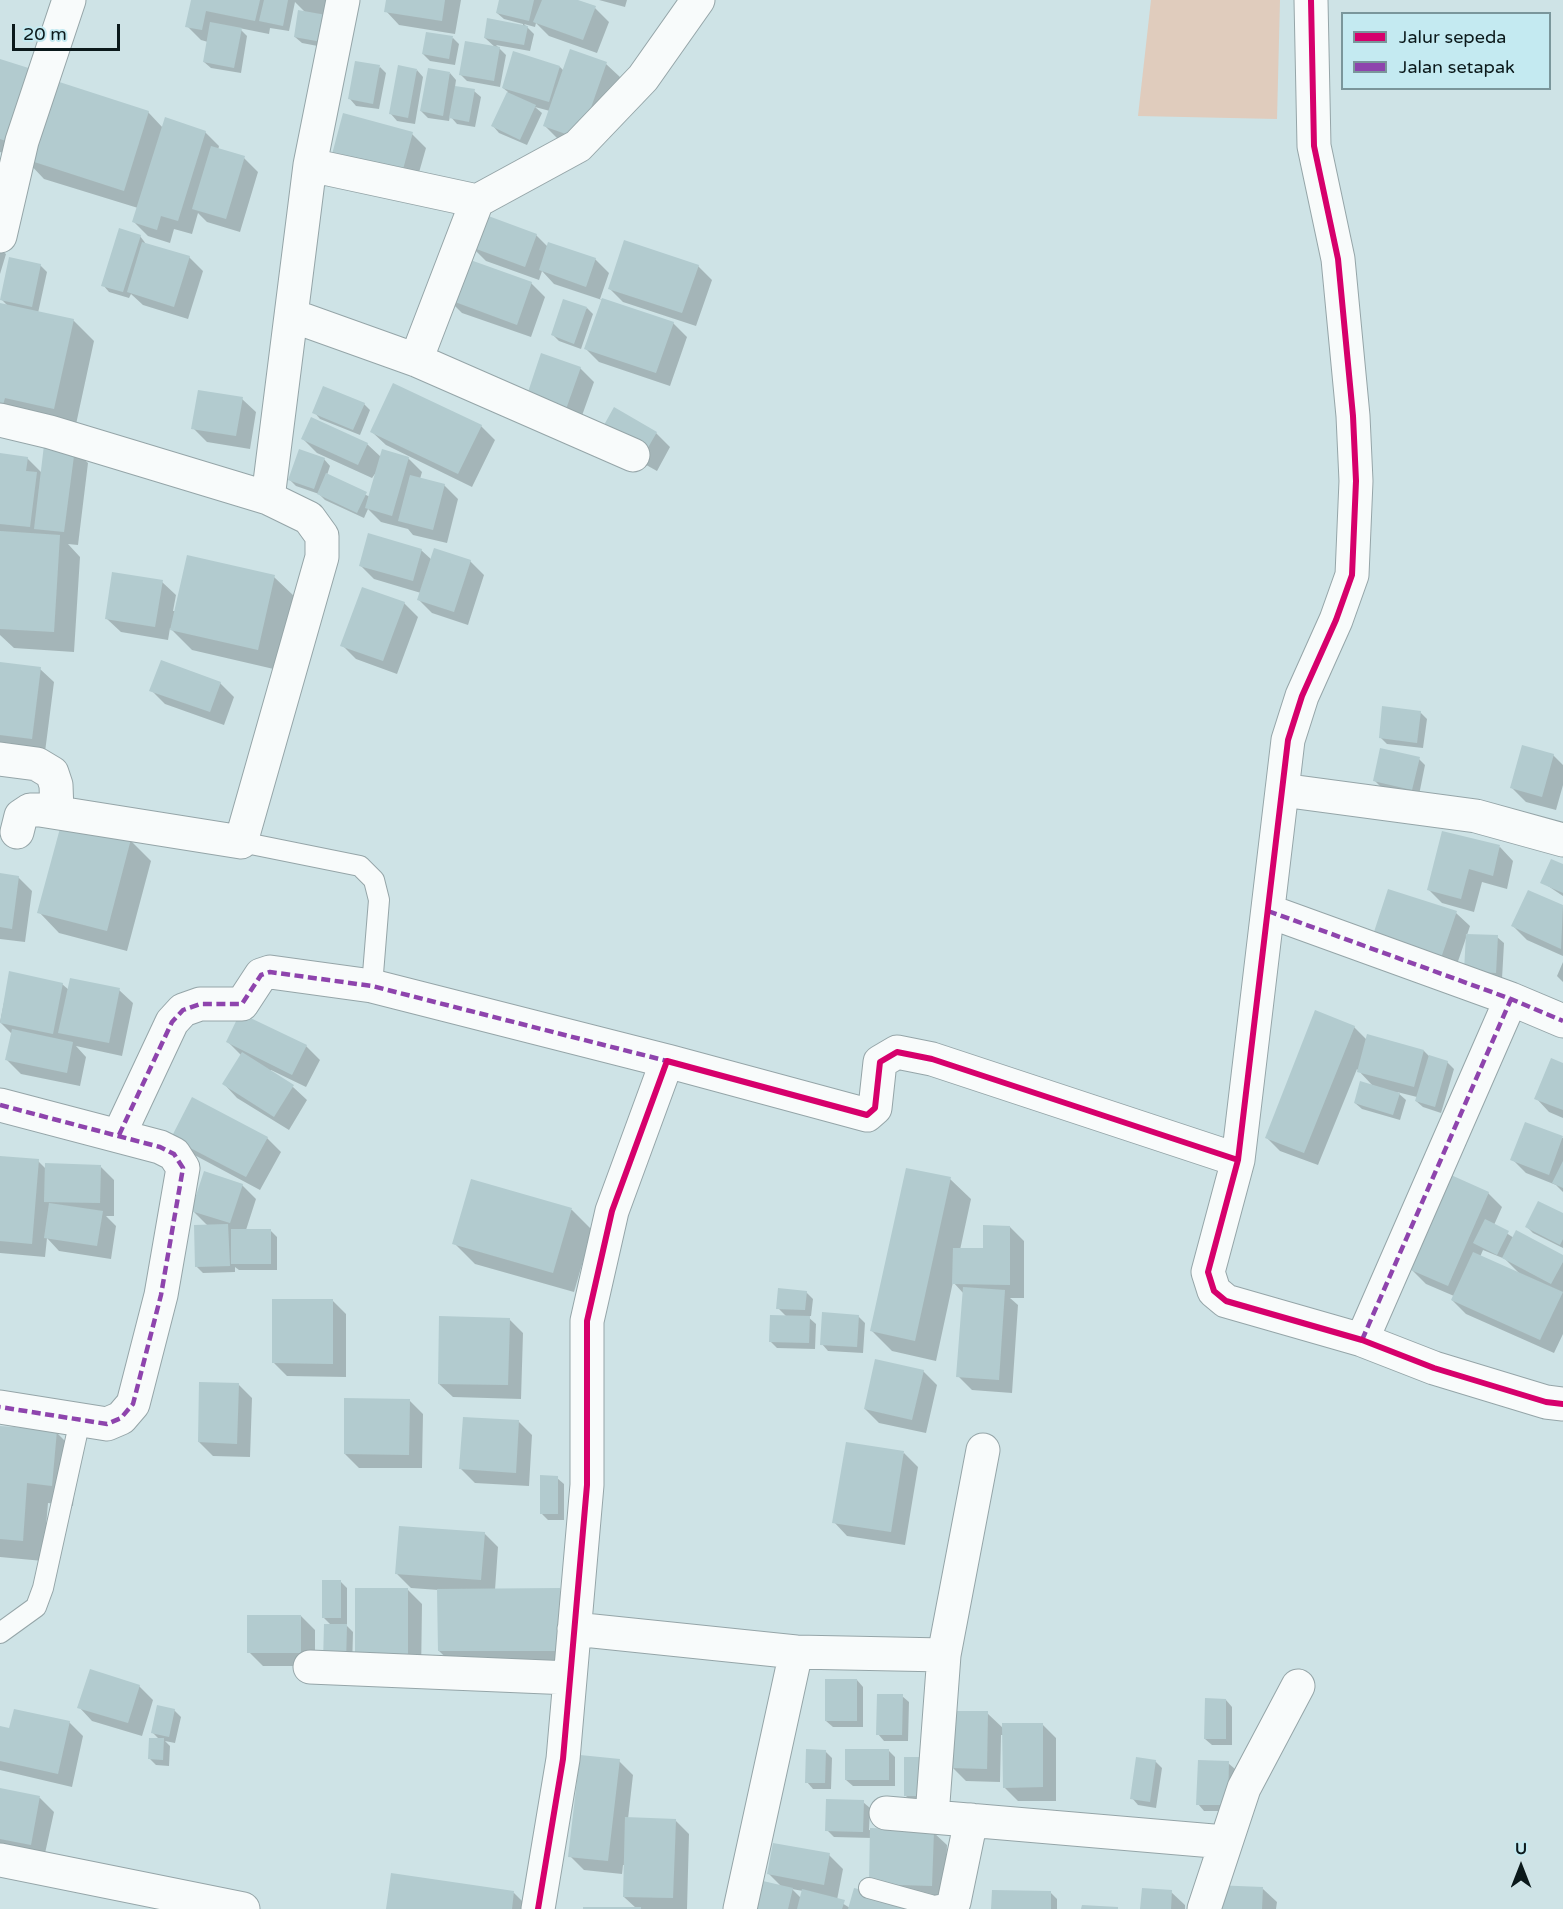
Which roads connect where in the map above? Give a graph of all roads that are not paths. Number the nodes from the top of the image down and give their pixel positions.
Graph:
1 (69, 0) edge
2 (343, 0) edge
3 (698, 0) edge
4 (1311, 0) edge
5 (310, 165) junction
6 (477, 201) junction
7 (0, 236) edge
8 (293, 316) junction
9 (416, 360) junction
10 (0, 420) edge
11 (633, 455) dead end
12 (268, 498) junction
13 (0, 759) edge
14 (1282, 790) junction
15 (57, 812) junction
16 (16, 832) dead end
17 (1563, 840) edge
18 (241, 842) junction
19 (1268, 911) junction
20 (372, 986) junction
21 (1511, 999) junction
22 (1563, 1021) edge
23 (668, 1061) junction
24 (0, 1105) edge
25 (119, 1135) junction
26 (1238, 1160) junction
27 (1362, 1340) junction
28 (1563, 1404) edge
29 (0, 1407) edge
30 (80, 1420) junction
31 (983, 1450) dead end
32 (574, 1629) junction
33 (0, 1633) edge
34 (796, 1652) junction
35 (944, 1655) junction
36 (310, 1667) dead end
37 (570, 1678) junction
38 (1298, 1686) dead end
39 (886, 1813) dead end
40 (932, 1816) junction
41 (971, 1820) junction
42 (1224, 1842) junction
43 (0, 1860) edge
44 (868, 1888) dead end
45 (940, 1906) edge
46 (243, 1909) edge
47 (538, 1909) edge
48 (740, 1909) edge
49 (1204, 1909) edge

1 - 7 street
2 - 5 street
3 - 6 street
4 - 14 street
5 - 6 street
5 - 8 street
6 - 9 street
8 - 9 street
8 - 12 street
9 - 11 street
10 - 12 street
12 - 18 street
13 - 15 street
14 - 17 street
14 - 19 street
15 - 16 street
15 - 18 street
18 - 20 lane
19 - 21 street
19 - 26 street
20 - 23 street
20 - 25 street
21 - 22 street
21 - 27 street
23 - 26 street
23 - 32 street
24 - 25 street
25 - 30 street
26 - 27 street
27 - 28 street
29 - 30 street
30 - 33 lane
31 - 35 street
32 - 34 street
32 - 37 street
34 - 35 street
34 - 48 street
35 - 40 street
36 - 37 street
37 - 47 street
38 - 42 street
39 - 40 street
40 - 41 street
41 - 42 street
41 - 45 street
42 - 49 street
43 - 46 street
44 - 45 lane

